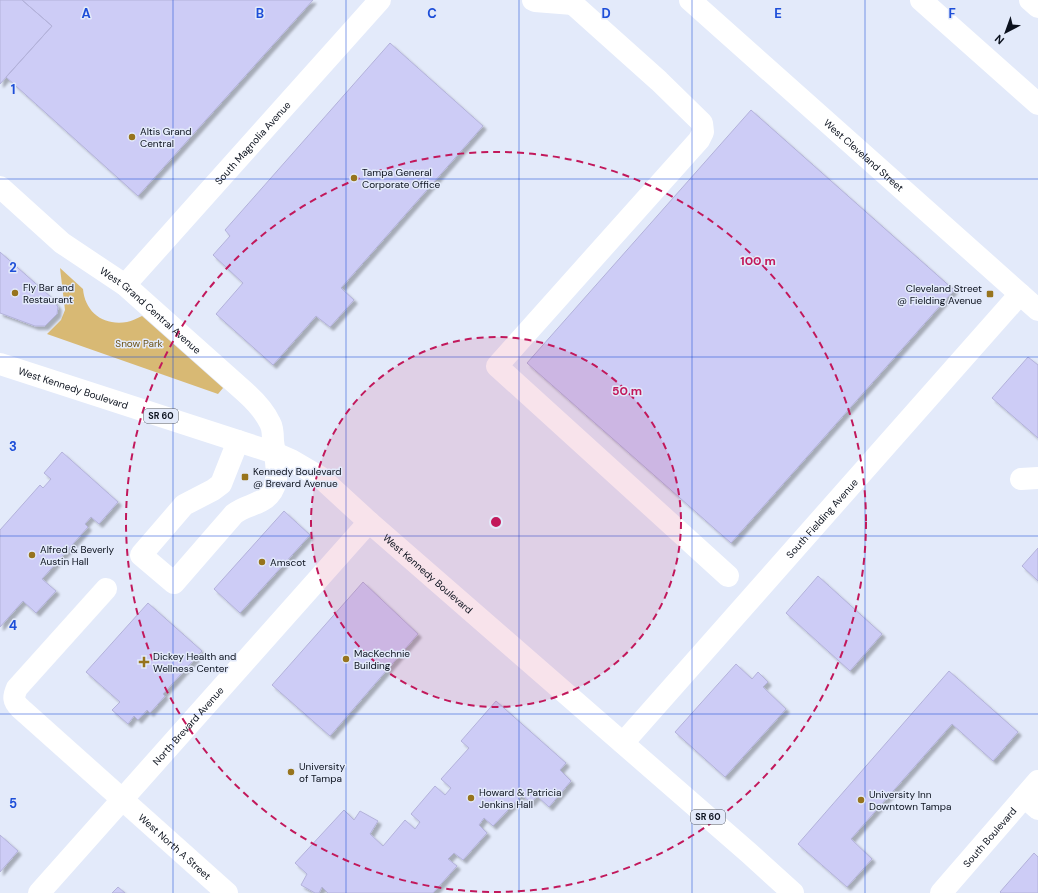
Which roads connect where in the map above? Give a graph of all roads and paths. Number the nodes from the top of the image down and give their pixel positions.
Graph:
1 (380, 0) edge
2 (533, 0) edge
3 (690, 0) edge
4 (921, 0) edge
5 (1030, 0) edge
6 (572, 2) edge
7 (1038, 7) edge
8 (1038, 104) edge
9 (0, 187) edge
10 (125, 285) junction
11 (1020, 294) junction
12 (1038, 310) edge
13 (0, 364) edge
14 (238, 441) junction
15 (275, 453) junction
16 (369, 522) junction
17 (728, 576) dead end
18 (106, 589) dead end
19 (623, 743) junction
20 (1038, 781) edge
21 (122, 799) junction
22 (1031, 803) edge
23 (39, 893) edge
24 (227, 893) edge
25 (793, 893) edge
26 (941, 893) edge

1 - 10 main road, South Magnolia Avenue
2 - 6 main road
3 - 11 main road, West Cleveland Street
4 - 8 main road
5 - 7 main road
6 - 17 main road
9 - 10 main road, West Grand Central Avenue
10 - 15 main road, West Grand Central Avenue
11 - 12 main road, West Cleveland Street
11 - 19 main road, South Fielding Avenue
13 - 14 main road, West Kennedy Boulevard / SR 60
14 - 15 main road, West Kennedy Boulevard / SR 60
14 - 15 main road, West Grand Central Avenue
15 - 16 main road, West Kennedy Boulevard / SR 60
16 - 19 main road, West Kennedy Boulevard / SR 60
16 - 21 main road, North Brevard Avenue
18 - 21 main road, West North A Street
19 - 25 main road, West Kennedy Boulevard / SR 60
20 - 22 main road, South Boulevard
21 - 23 main road, North Brevard Avenue
21 - 24 main road, West North A Street
22 - 26 main road, South Boulevard

